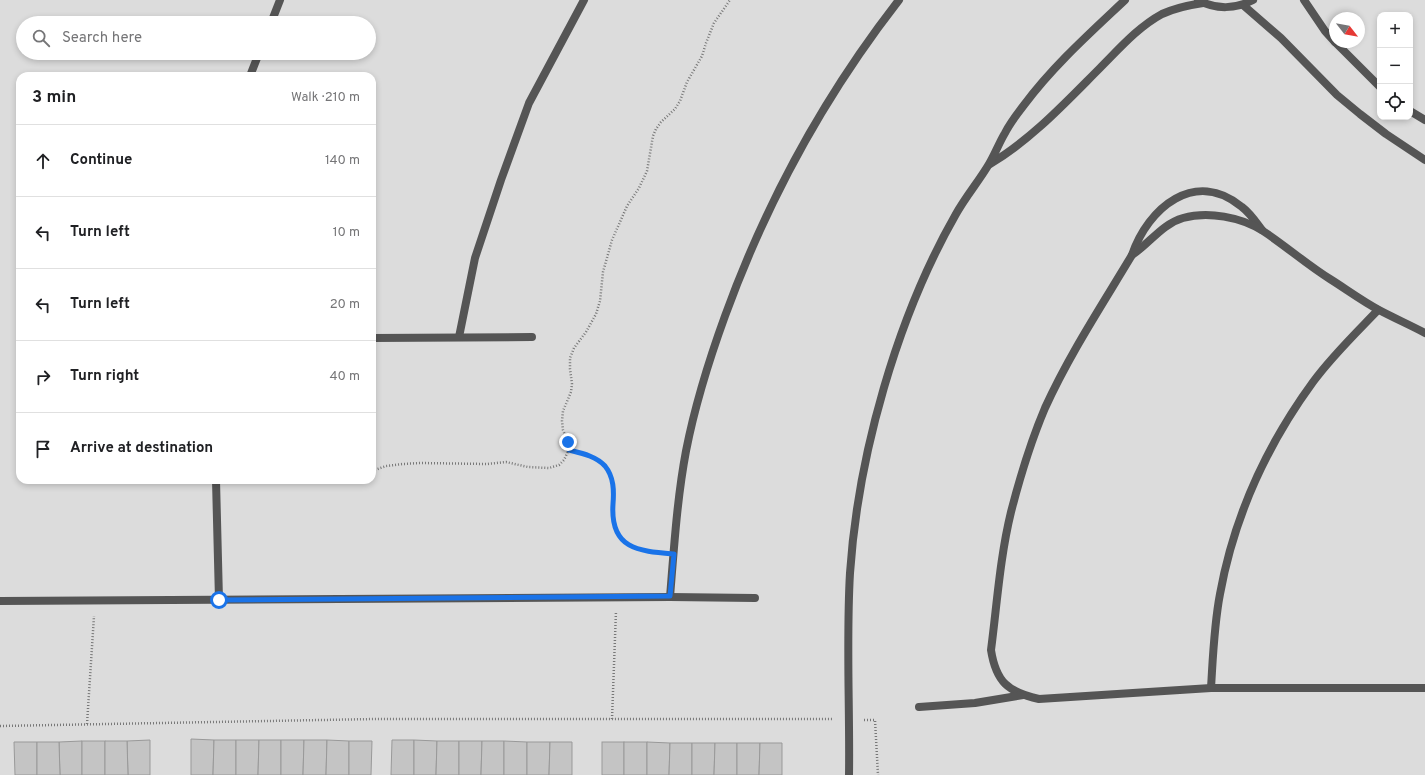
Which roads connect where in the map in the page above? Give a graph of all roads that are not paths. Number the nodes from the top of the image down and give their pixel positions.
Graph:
1 (280, 0) edge
2 (584, 0) edge
3 (899, 0) edge
4 (1126, 0) edge
5 (1253, 0) edge
6 (1304, 0) edge
7 (1201, 1) edge
8 (1243, 5) junction
9 (274, 16) edge
10 (1329, 35) edge
11 (1341, 48) edge
12 (256, 60) edge
13 (252, 72) edge
14 (1377, 84) edge
15 (1413, 112) edge
16 (1425, 120) edge
17 (1425, 160) edge
18 (989, 164) junction
19 (1262, 230) junction
20 (1132, 255) junction
21 (1378, 310) junction
22 (1425, 333) edge
23 (459, 337) junction
24 (532, 337) dead end
25 (376, 338) edge
26 (216, 484) edge
27 (670, 596) junction
28 (755, 598) dead end
29 (219, 600) junction
30 (0, 601) edge
31 (1211, 688) junction
32 (1425, 688) edge
33 (1023, 695) junction
34 (919, 707) dead end
35 (849, 775) edge

1 - 9 street
2 - 23 street
3 - 27 street
4 - 18 street
5 - 8 street
6 - 10 street
7 - 8 street
7 - 18 street
8 - 17 street
11 - 14 street
12 - 13 street
15 - 16 street
18 - 35 street
19 - 20 street
19 - 20 street
19 - 21 street
20 - 33 street
21 - 22 street
21 - 31 street
23 - 24 street
23 - 25 street
26 - 29 street
27 - 28 street
27 - 29 street
29 - 30 street
31 - 32 street
31 - 33 street
33 - 34 street

